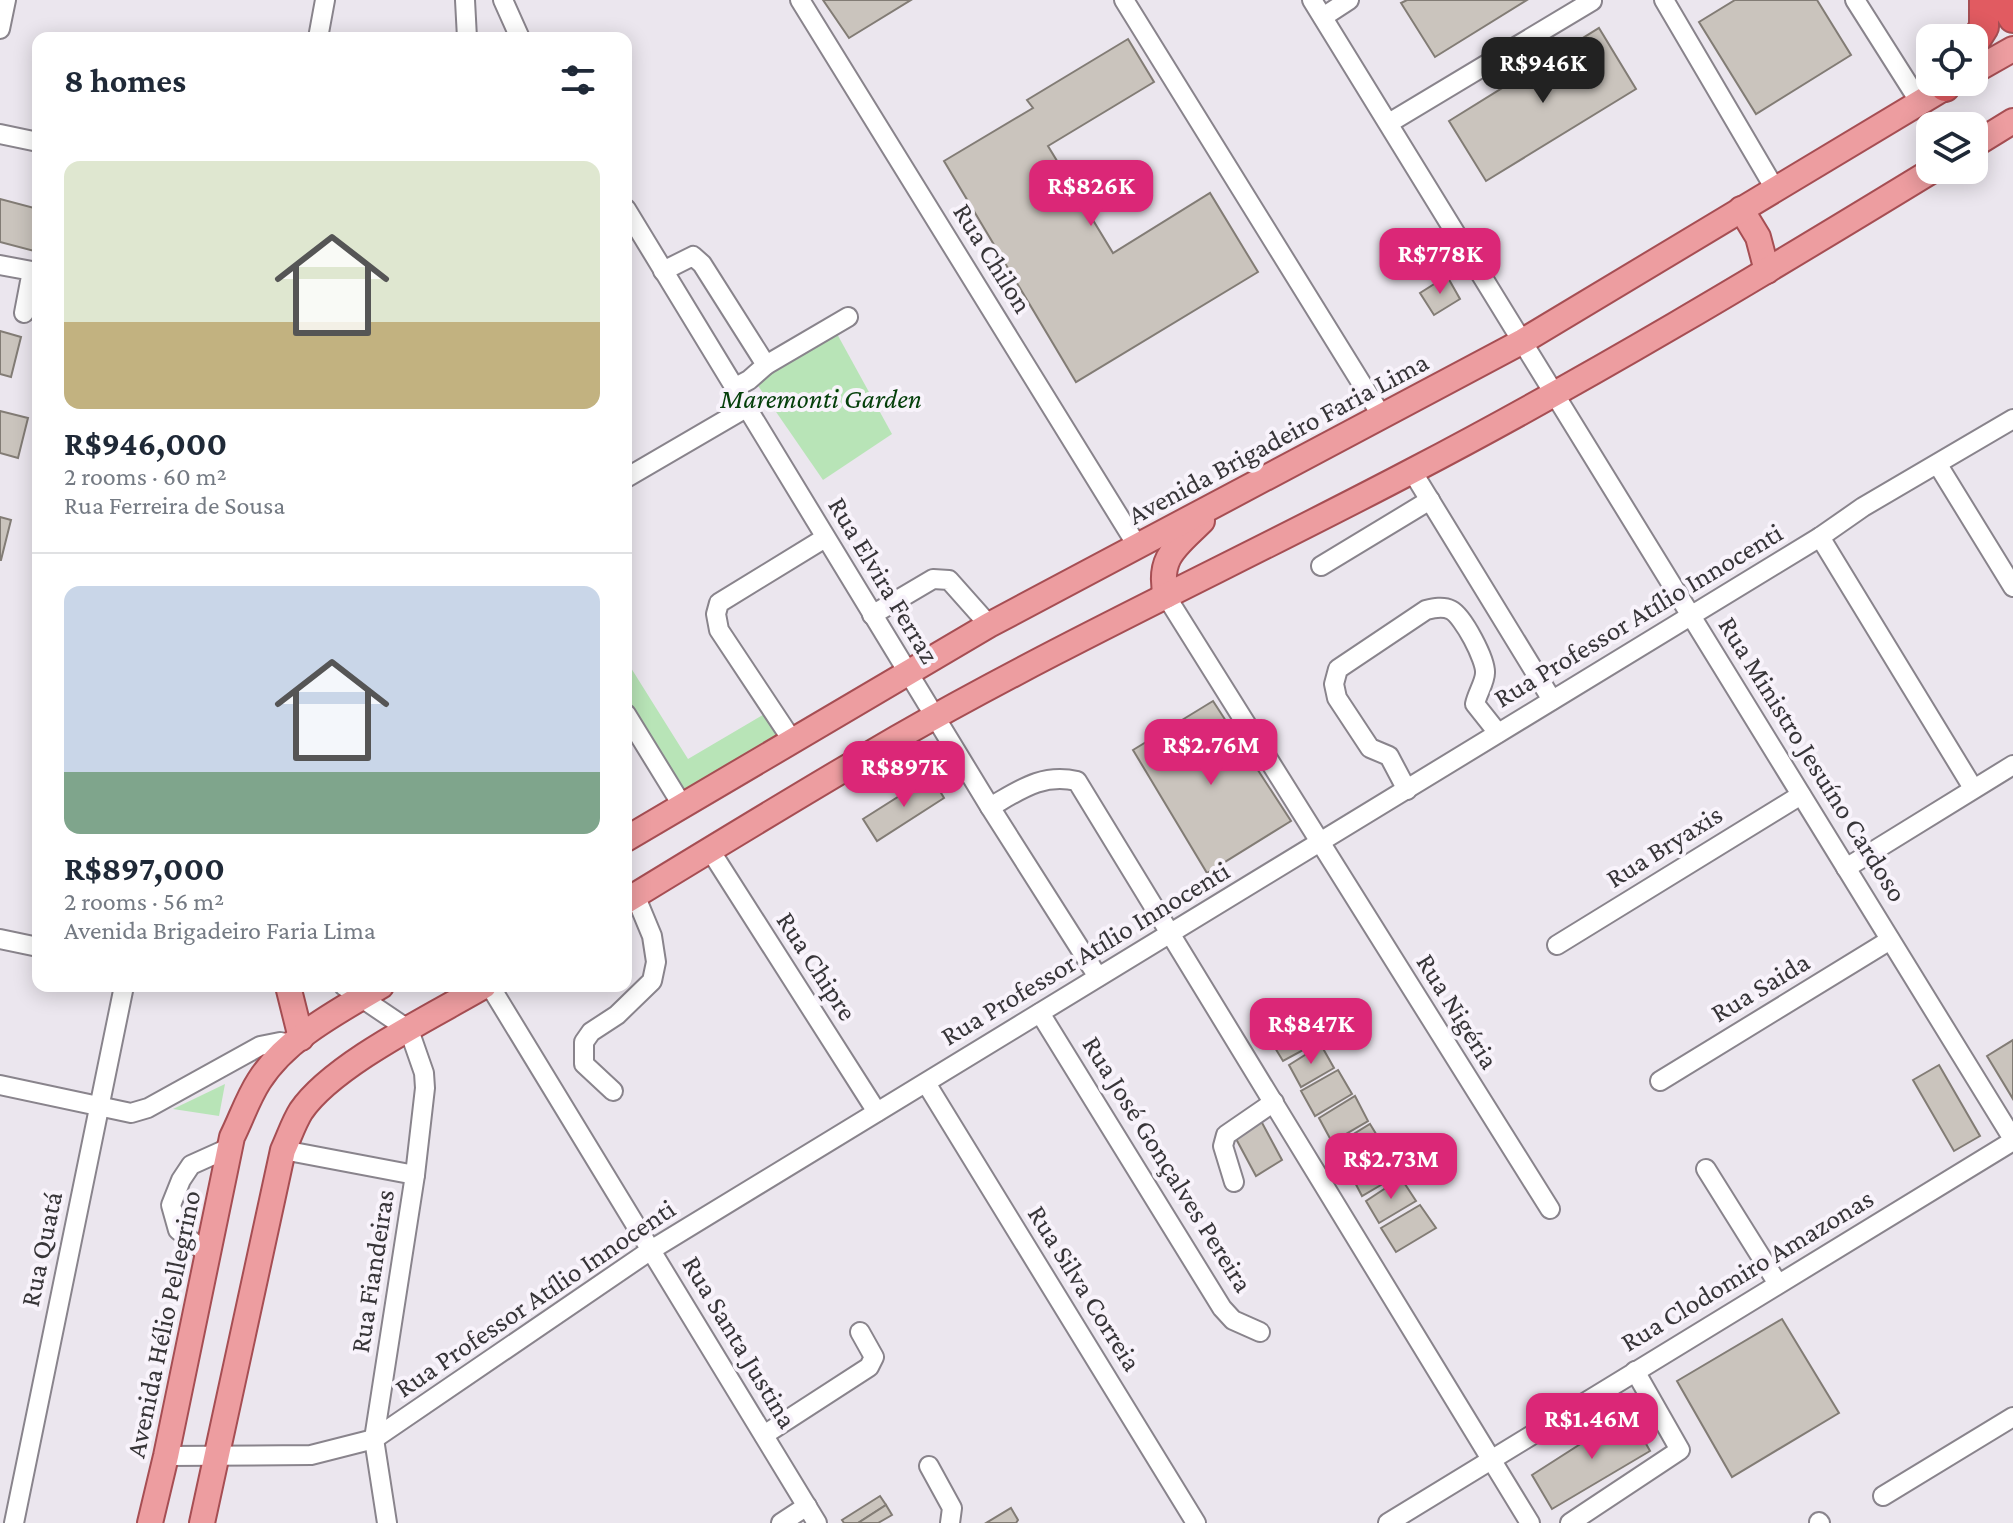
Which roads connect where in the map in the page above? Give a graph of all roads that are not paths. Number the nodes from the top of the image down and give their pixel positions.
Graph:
1 (6, 0) edge
2 (325, 0) edge
3 (465, 0) edge
4 (800, 0) edge
5 (1124, 0) edge
6 (1312, 0) edge
7 (1349, 0) edge
8 (1664, 0) edge
9 (1855, 0) edge
10 (1984, 0) edge
11 (2002, 0) edge
12 (504, 1) edge
13 (1592, 1) edge
14 (1323, 17) junction
15 (2013, 18) edge
16 (1984, 24) edge
17 (0, 29) edge
18 (319, 32) edge
19 (467, 32) edge
20 (517, 32) edge
21 (2013, 49) edge
22 (1988, 63) edge
23 (1928, 96) edge
24 (1919, 101) junction
25 (2013, 121) edge
26 (1389, 123) junction
27 (0, 134) edge
28 (1988, 136) edge
29 (32, 141) edge
30 (1916, 180) edge
31 (1775, 189) junction
32 (1741, 209) junction
33 (632, 219) edge
34 (0, 265) edge
35 (663, 271) junction
36 (1767, 271) junction
37 (24, 313) dead end
38 (848, 317) dead end
39 (1523, 341) junction
40 (766, 365) junction
41 (734, 388) junction
42 (1555, 393) junction
43 (746, 408) junction
44 (1383, 418) junction
45 (2013, 419) edge
46 (1938, 465) junction
47 (1412, 471) junction
48 (632, 474) edge
49 (1430, 500) junction
50 (1216, 505) junction
51 (1820, 537) junction
52 (825, 538) junction
53 (1138, 547) junction
54 (1321, 566) dead end
55 (2013, 587) edge
56 (1166, 596) junction
57 (872, 615) junction
58 (1691, 615) junction
59 (989, 625) junction
60 (908, 673) junction
61 (1552, 700) junction
62 (935, 718) junction
63 (632, 724) edge
64 (1498, 733) junction
65 (792, 740) junction
66 (2013, 765) edge
67 (1973, 788) junction
68 (1407, 790) junction
69 (1801, 795) junction
70 (682, 805) junction
71 (990, 807) junction
72 (632, 835) edge
73 (1319, 843) junction
74 (710, 850) junction
75 (1846, 868) junction
76 (632, 897) edge
77 (632, 900) edge
78 (1172, 933) junction
79 (0, 939) edge
80 (1890, 940) junction
81 (1557, 945) dead end
82 (32, 946) edge
83 (1098, 977) junction
84 (123, 992) edge
85 (289, 992) edge
86 (359, 992) edge
87 (364, 992) edge
88 (474, 992) edge
89 (494, 992) edge
90 (1040, 1013) junction
91 (409, 1030) junction
92 (297, 1041) junction
93 (1660, 1081) dead end
94 (926, 1083) junction
95 (0, 1085) edge
96 (613, 1091) dead end
97 (1274, 1102) junction
98 (99, 1106) junction
99 (877, 1112) junction
100 (2013, 1140) edge
101 (231, 1142) junction
102 (283, 1150) junction
103 (1706, 1169) dead end
104 (415, 1175) junction
105 (1234, 1182) dead end
106 (1550, 1209) dead end
107 (651, 1250) junction
108 (209, 1255) junction
109 (1778, 1284) junction
110 (860, 1332) dead end
111 (1260, 1332) dead end
112 (1635, 1371) junction
113 (2013, 1417) edge
114 (764, 1435) junction
115 (374, 1439) junction
116 (217, 1455) junction
117 (166, 1456) junction
118 (1491, 1461) junction
119 (929, 1466) dead end
120 (1883, 1496) dead end
121 (807, 1506) junction
122 (14, 1523) edge
123 (150, 1523) edge
124 (202, 1523) edge
125 (387, 1523) edge
126 (781, 1523) edge
127 (817, 1523) edge
128 (950, 1523) edge
129 (1196, 1523) edge
130 (1388, 1523) edge
131 (1530, 1523) edge
132 (1570, 1523) edge

1 - 17 street
2 - 18 street
3 - 19 street
4 - 53 street, Rua Chilon
5 - 44 street
6 - 14 street, Rua Ministro Jesuíno Cardoso
7 - 14 street
8 - 31 street
9 - 24 street
10 - 16 highway
11 - 15 highway
12 - 20 street
13 - 26 street
14 - 26 street, Rua Ministro Jesuíno Cardoso
21 - 22 main road
23 - 24 main road, Avenida Brigadeiro Faria Lima
24 - 31 main road, Avenida Brigadeiro Faria Lima
25 - 28 main road
26 - 39 street, Rua Ministro Jesuíno Cardoso
27 - 29 street
30 - 36 main road
31 - 32 main road, Avenida Brigadeiro Faria Lima
32 - 36 main road
32 - 39 main road, Avenida Brigadeiro Faria Lima
33 - 35 street, Rua Elvira Ferraz
34 - 37 street
35 - 40 street
35 - 41 street, Rua Elvira Ferraz
36 - 42 main road
38 - 40 street
39 - 42 street, Rua Ministro Jesuíno Cardoso
39 - 44 main road, Avenida Brigadeiro Faria Lima
40 - 41 street
41 - 43 street, Rua Elvira Ferraz
42 - 47 main road
42 - 58 street, Rua Ministro Jesuíno Cardoso
43 - 48 street
43 - 52 street, Rua Elvira Ferraz
44 - 50 main road, Avenida Brigadeiro Faria Lima
45 - 46 street, Rua Professor Atílio Innocenti
46 - 51 street, Rua Professor Atílio Innocenti
46 - 55 street
47 - 49 street
47 - 56 main road
49 - 54 street
49 - 61 street
50 - 53 main road, Avenida Brigadeiro Faria Lima
50 - 56 main road
51 - 58 street, Rua Professor Atílio Innocenti
51 - 67 street
52 - 57 street, Rua Elvira Ferraz
52 - 65 street
53 - 59 main road, Avenida Brigadeiro Faria Lima
56 - 62 main road
56 - 73 street
57 - 59 street
57 - 60 street, Rua Elvira Ferraz
58 - 61 street, Rua Professor Atílio Innocenti
58 - 69 street, Rua Ministro Jesuíno Cardoso
59 - 60 main road, Avenida Brigadeiro Faria Lima
60 - 62 street, Rua Elvira Ferraz
60 - 65 main road, Avenida Brigadeiro Faria Lima
61 - 64 street, Rua Professor Atílio Innocenti
62 - 71 street, Rua Elvira Ferraz
62 - 74 main road
63 - 70 street
64 - 68 street, Rua Professor Atílio Innocenti
64 - 68 street
65 - 70 main road, Avenida Brigadeiro Faria Lima
66 - 67 street
67 - 75 street
68 - 73 street, Rua Professor Atílio Innocenti
69 - 75 street, Rua Ministro Jesuíno Cardoso
69 - 81 street, Rua Bryaxis
70 - 72 main road, Avenida Brigadeiro Faria Lima
71 - 78 street
71 - 83 street, Rua Elvira Ferraz
73 - 78 street, Rua Professor Atílio Innocenti
73 - 106 street, Rua Nigéria
74 - 76 main road
74 - 99 street, Rua Chipre
75 - 80 street, Rua Ministro Jesuíno Cardoso
77 - 96 street
78 - 83 street, Rua Professor Atílio Innocenti
78 - 97 street
79 - 82 street
80 - 93 street, Rua Saida
80 - 100 street, Rua Ministro Jesuíno Cardoso
83 - 90 street, Rua Professor Atílio Innocenti
84 - 98 street, Rua Quatá
85 - 92 main road
86 - 92 main road
87 - 91 street
88 - 91 main road
89 - 107 street, Rua Santa Justina
90 - 94 street, Rua Professor Atílio Innocenti
90 - 111 street, Rua José Gonçalves Pereira
91 - 102 main road
91 - 104 street, Rua Fiandeiras
92 - 98 street
92 - 101 main road
94 - 99 street, Rua Professor Atílio Innocenti
94 - 129 street, Rua Silva Correia
95 - 98 street
97 - 105 street
97 - 118 street
98 - 122 street, Rua Quatá
99 - 107 street, Rua Professor Atílio Innocenti
100 - 109 street, Rua Clodomiro Amazonas
101 - 108 main road, Avenida Hélio Pellegrino
101 - 108 street
102 - 104 street
102 - 116 main road
103 - 109 street
104 - 115 street, Rua Fiandeiras
107 - 114 street, Rua Santa Justina
107 - 115 street, Rua Professor Atílio Innocenti
108 - 117 main road, Avenida Hélio Pellegrino
109 - 112 street, Rua Clodomiro Amazonas
110 - 114 street
112 - 118 street, Rua Clodomiro Amazonas
112 - 132 street
113 - 120 street
114 - 121 street, Rua Santa Justina
115 - 116 street, Rua Professor Atílio Innocenti
115 - 125 street, Rua Fiandeiras
116 - 117 street, Rua Professor Atílio Innocenti
116 - 124 main road
117 - 123 main road, Avenida Hélio Pellegrino
118 - 130 street, Rua Clodomiro Amazonas
118 - 131 street
119 - 128 street
121 - 126 street
121 - 127 street, Rua Santa Justina

